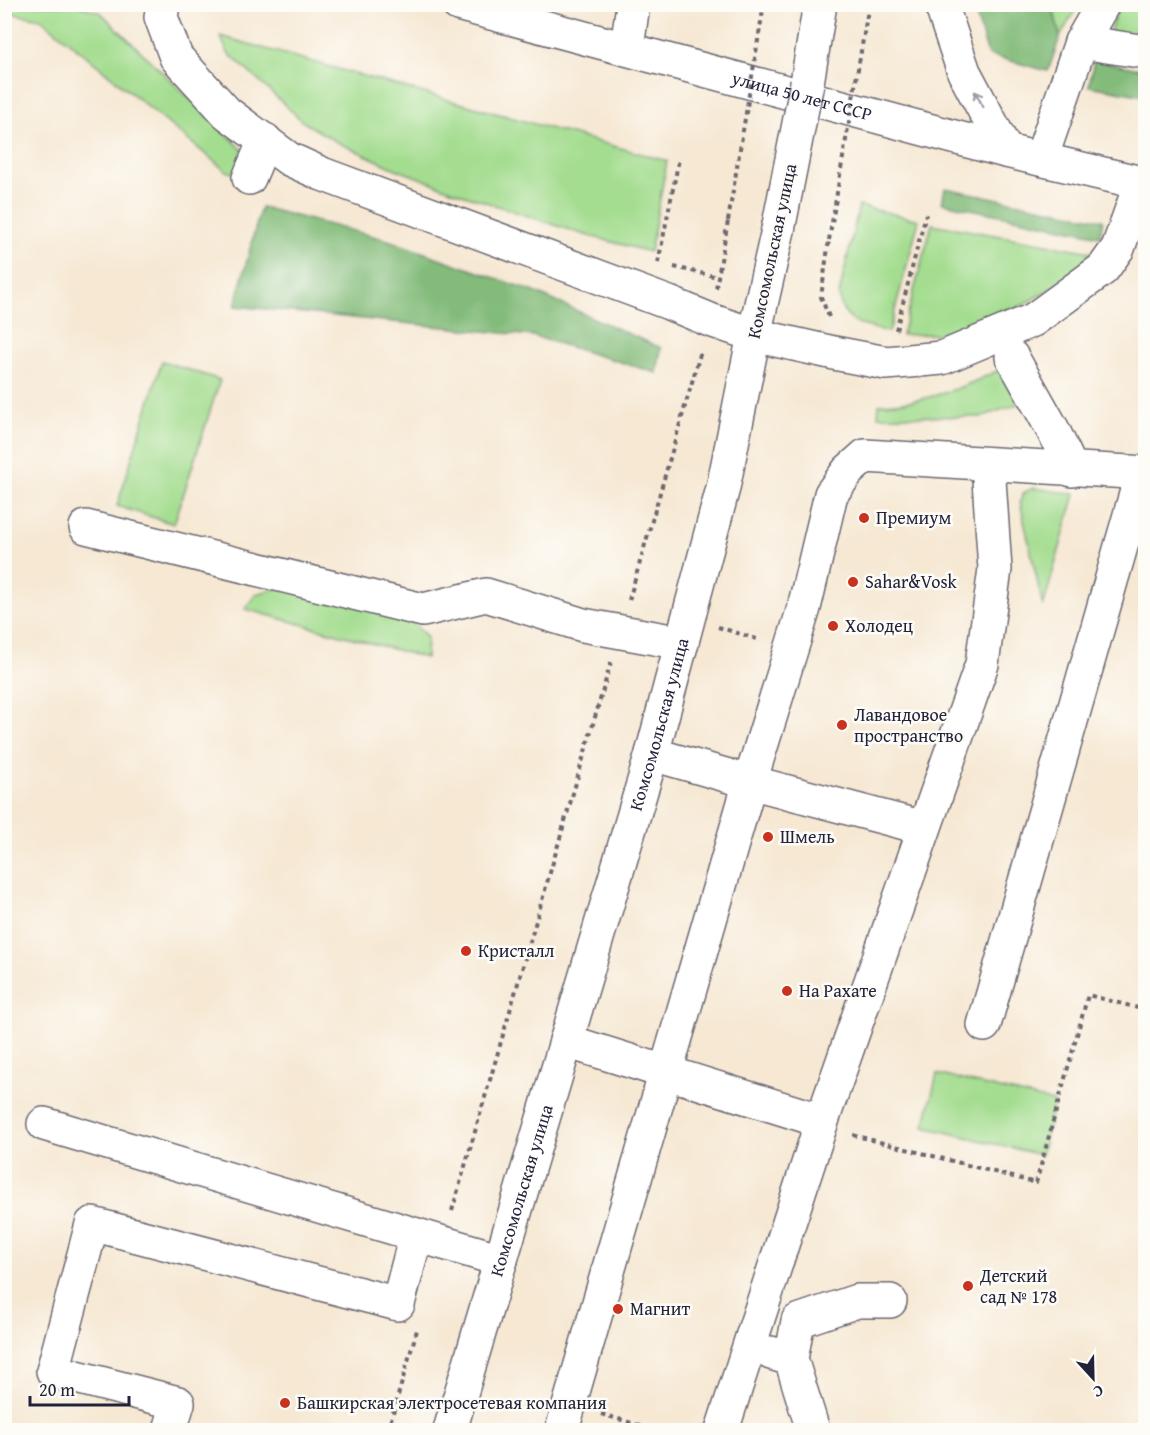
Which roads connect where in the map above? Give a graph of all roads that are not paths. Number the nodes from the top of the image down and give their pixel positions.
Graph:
1 (163, 4) edge
2 (458, 4) edge
3 (633, 4) edge
4 (820, 4) edge
5 (941, 4) edge
6 (1103, 4) edge
7 (1081, 42) junction
8 (627, 48) junction
9 (1146, 52) edge
10 (265, 140) junction
11 (1006, 151) junction
12 (1041, 159) junction
13 (249, 178) dead end
14 (1143, 183) edge
15 (754, 335) junction
16 (1012, 357) dead end
17 (988, 465) junction
18 (1072, 470) junction
19 (1144, 473) edge
20 (86, 526) dead end
21 (682, 643) junction
22 (652, 754) junction
23 (750, 782) junction
24 (924, 828) junction
25 (984, 1025) dead end
26 (566, 1041) junction
27 (665, 1072) junction
28 (44, 1124) dead end
29 (821, 1124) junction
30 (429, 1238) junction
31 (501, 1260) junction
32 (890, 1302) dead end
33 (749, 1346) junction
34 (791, 1359) junction
35 (565, 1417) edge
36 (170, 1431) edge
37 (450, 1431) edge
38 (722, 1431) edge
39 (813, 1431) edge

1 - 10 main road
2 - 8 main road, улица 50 лет СССР
3 - 8 main road
4 - 15 main road, Комсомольская улица, bridge
11 -> 5 main road
6 - 7 main road
7 - 9 main road
7 - 12 main road
8 - 11 main road, улица 50 лет СССР
10 - 13 main road
10 - 15 main road
11 - 12 main road, улица 50 лет СССР
12 - 14 main road, улица 50 лет СССР
14 - 15 main road
15 - 21 main road, Комсомольская улица
16 - 18 main road
17 - 18 main road
17 - 23 main road
17 - 24 main road
18 - 19 main road
19 - 25 main road
20 - 21 main road
21 - 22 main road, Комсомольская улица
22 - 23 main road
22 - 26 main road, Комсомольская улица
23 - 24 main road
23 - 27 main road
24 - 29 main road
26 - 27 main road
26 - 31 main road, Комсомольская улица
27 - 29 main road
27 - 35 main road
28 - 30 main road
29 - 33 main road
30 - 31 main road
30 - 36 main road
31 - 37 main road, Комсомольская улица
32 - 34 main road
33 - 34 main road
33 - 38 main road
34 - 39 main road

